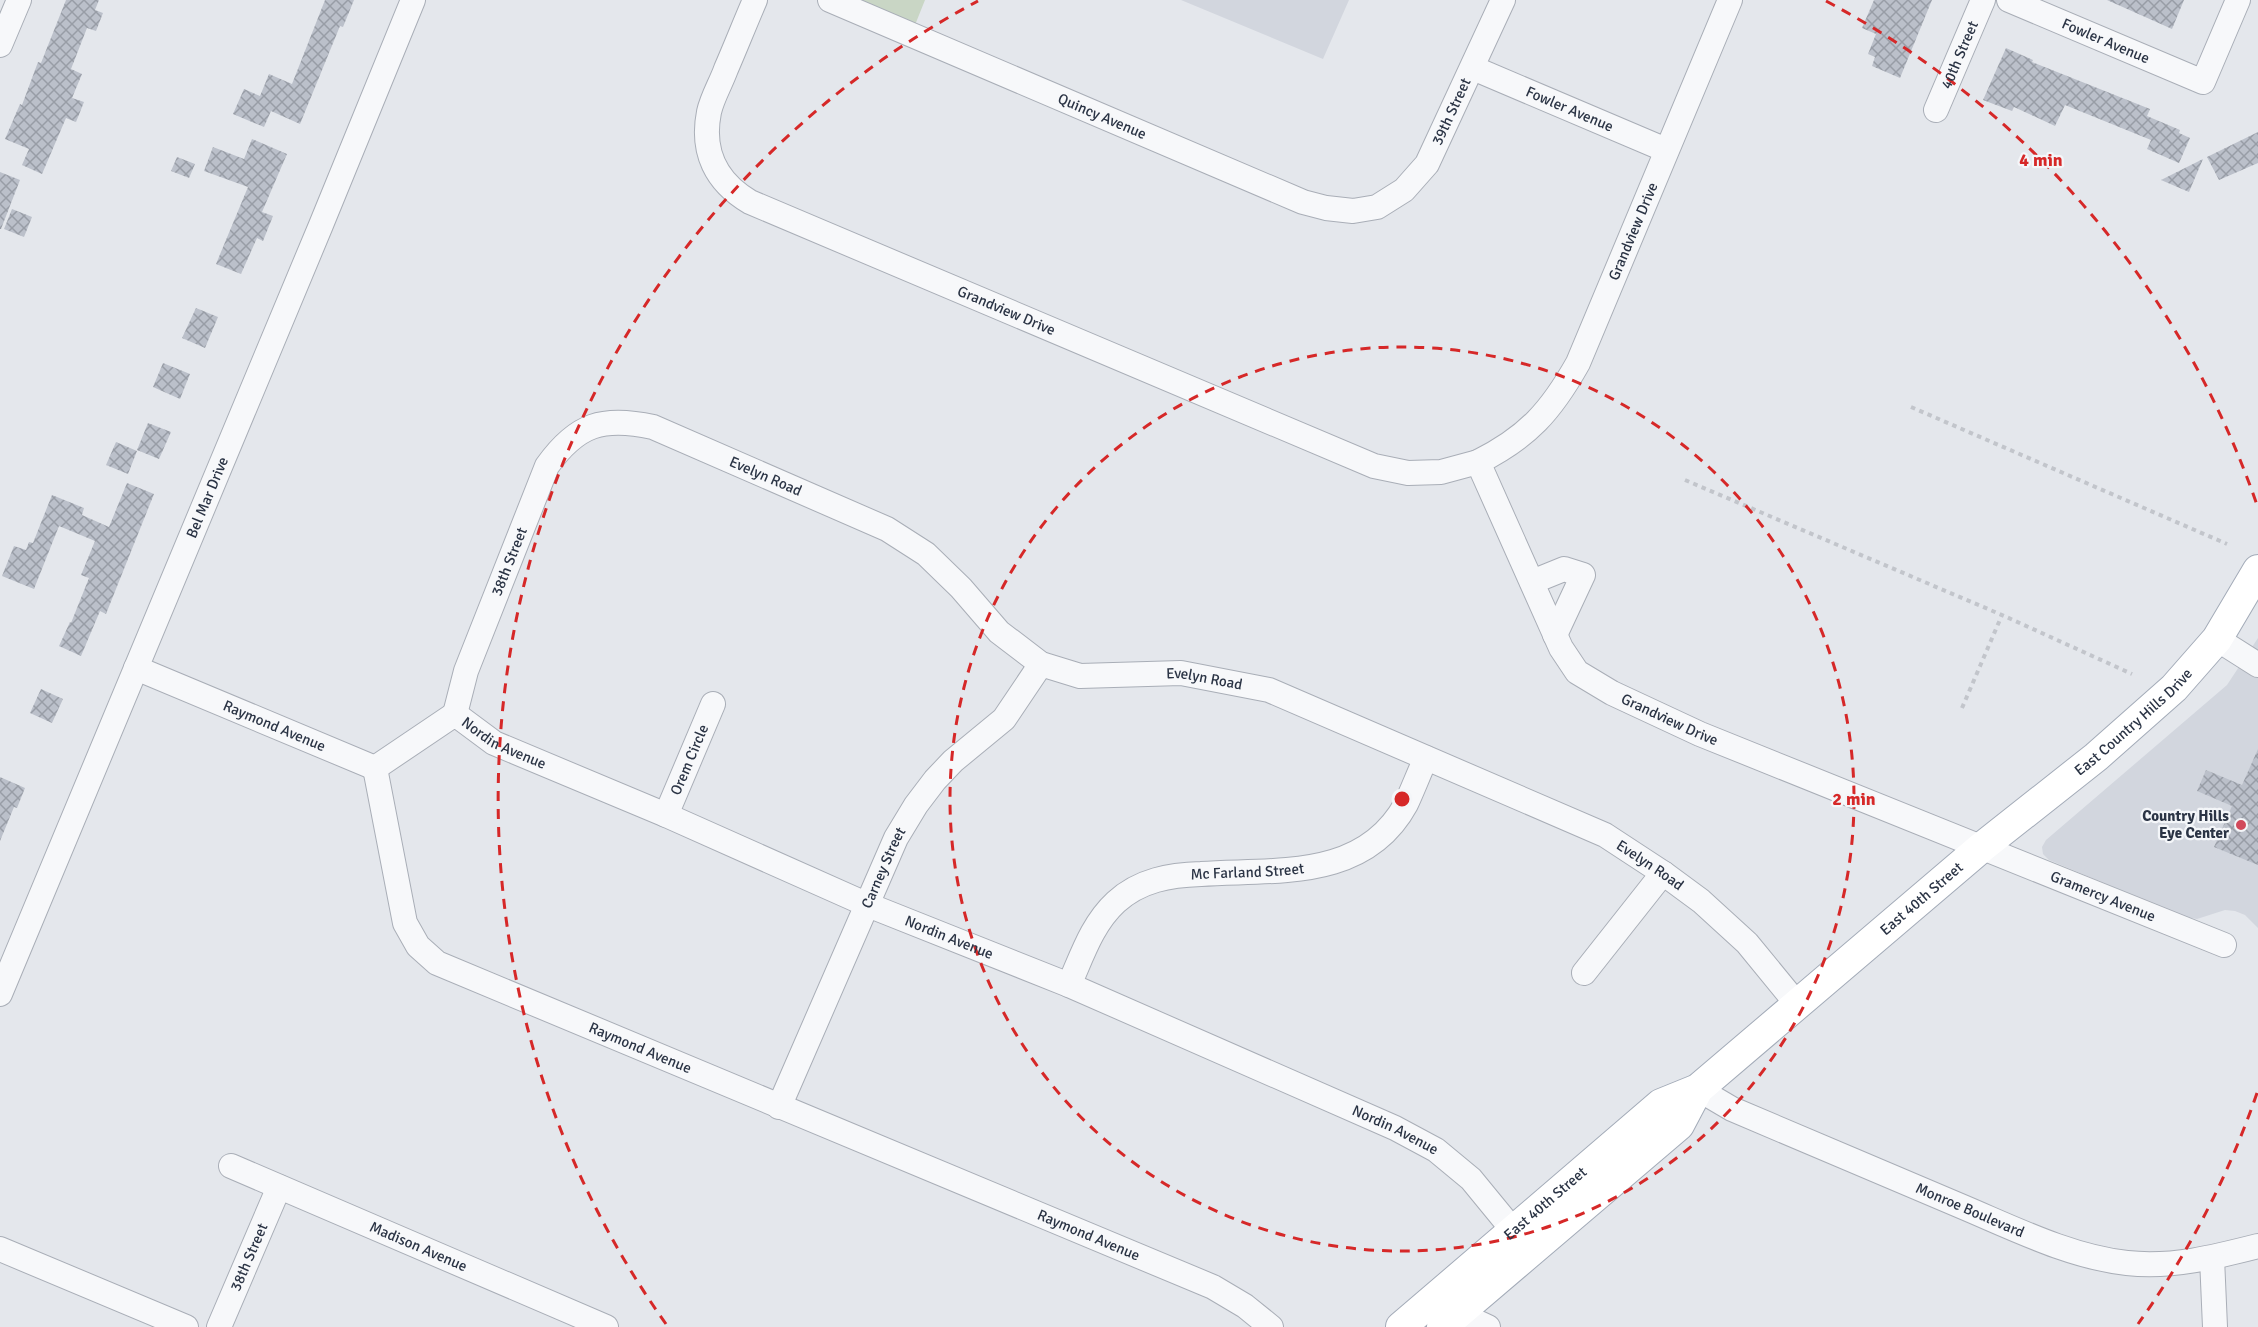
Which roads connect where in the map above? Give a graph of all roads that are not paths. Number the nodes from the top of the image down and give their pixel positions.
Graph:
1 (19, 0) edge
2 (413, 0) edge
3 (755, 0) edge
4 (830, 0) edge
5 (1503, 0) edge
6 (1730, 0) edge
7 (1983, 0) edge
8 (2009, 0) edge
9 (2238, 0) edge
10 (0, 45) edge
11 (1473, 68) junction
12 (1936, 110) dead end
13 (1666, 150) junction
14 (1377, 207) joint
15 (591, 426) joint
16 (1478, 462) junction
17 (2258, 570) edge
18 (1532, 582) junction
19 (1555, 635) junction
20 (2217, 639) junction
21 (1041, 664) junction
22 (2258, 665) edge
23 (136, 668) junction
24 (712, 704) dead end
25 (455, 714) junction
26 (1425, 758) junction
27 (375, 768) junction
28 (666, 814) junction
29 (1982, 847) junction
30 (1663, 873) junction
31 (868, 905) junction
32 (2224, 945) dead end
33 (1584, 973) dead end
34 (1069, 985) junction
35 (0, 994) edge
36 (1797, 1004) junction
37 (1698, 1089) junction
38 (779, 1107) junction
39 (231, 1166) dead end
40 (279, 1187) junction
41 (1512, 1229) junction
42 (2258, 1246) edge
43 (0, 1249) edge
44 (2212, 1258) junction
45 (1450, 1320) edge
46 (186, 1327) edge
47 (219, 1327) edge
48 (606, 1327) edge
49 (1271, 1327) edge
50 (1401, 1327) edge
51 (1488, 1327) edge
52 (2215, 1327) edge

1 - 10 street
2 - 23 street, Bel Mar Drive
3 - 16 street, Grandview Drive
4 - 14 street, Quincy Avenue
5 - 11 street, 39th Street
6 - 13 street, Grandview Drive
7 - 12 street, 40th Street
8 - 9 street, Fowler Avenue
11 - 13 street, Fowler Avenue
11 - 14 street, 39th Street
13 - 16 street, Grandview Drive
15 - 21 street, Evelyn Road
15 - 25 street, 38th Street
16 - 18 street, Grandview Drive
17 - 20 main road, East Country Hills Drive
18 - 19 street, Grandview Drive
18 - 19 street
19 - 29 street, Grandview Drive
20 - 22 street
20 - 29 main road, East Country Hills Drive
21 - 26 street, Evelyn Road
21 - 31 street, Carney Street
23 - 27 street, Raymond Avenue
23 - 35 street, Bel Mar Drive
24 - 28 street, Orem Circle
25 - 27 street, Nordin Avenue
25 - 28 street, Nordin Avenue
26 - 30 street, Evelyn Road
26 - 34 street, Mc Farland Street
27 - 38 street, Raymond Avenue
28 - 31 street, Nordin Avenue
29 - 32 street, Gramercy Avenue
29 - 36 main road, East 40th Street
30 - 33 street
30 - 36 street, Evelyn Road
31 - 34 street, Nordin Avenue
31 - 38 street, Carney Street
34 - 41 street, Nordin Avenue
36 - 37 main road, East 40th Street
37 - 41 main road, East 40th Street
37 - 44 street, Monroe Boulevard
37 - 45 main road, East 40th Street
38 - 49 street, Raymond Avenue
39 - 40 street, Madison Avenue
40 - 47 street, 38th Street
40 - 48 street, Madison Avenue
41 - 50 main road, East 40th Street
42 - 44 street, Monroe Boulevard
43 - 46 street
44 - 52 street
45 - 51 street

